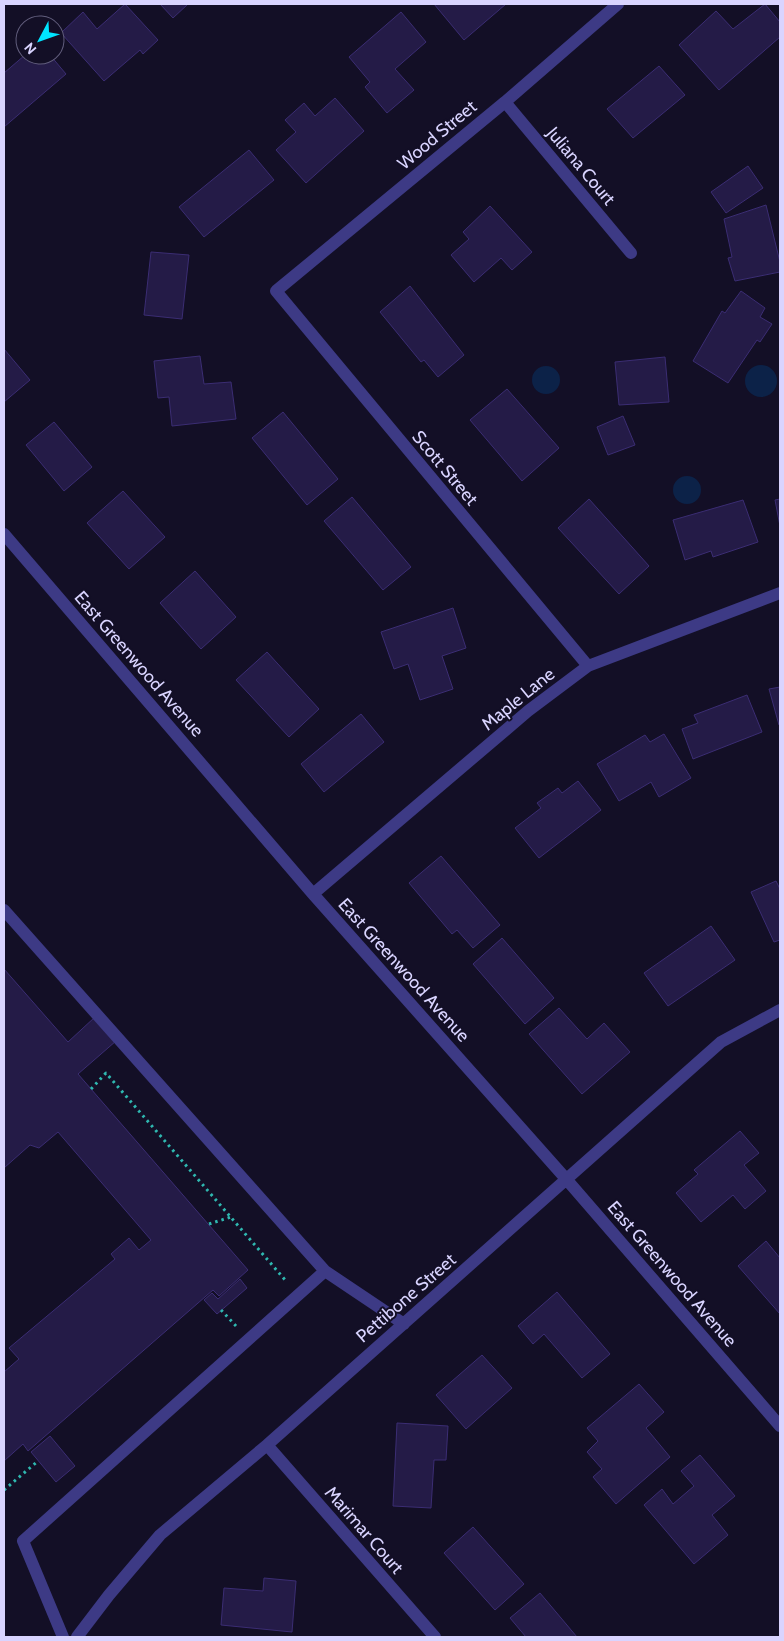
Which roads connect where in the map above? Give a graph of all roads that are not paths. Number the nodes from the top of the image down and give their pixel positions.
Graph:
1 (618, 4) edge
2 (505, 102) junction
3 (631, 253) dead end
4 (276, 291) joint
5 (4, 534) edge
6 (780, 592) edge
7 (588, 666) junction
8 (313, 894) junction
9 (4, 910) edge
10 (780, 1010) edge
11 (568, 1180) junction
12 (325, 1271) junction
13 (404, 1324) junction
14 (780, 1426) edge
15 (267, 1445) junction
16 (63, 1637) edge
17 (77, 1637) edge
18 (435, 1637) edge

1 - 2 street, Wood Street
2 - 3 street, Juliana Court
2 - 4 street, Wood Street
4 - 7 street, Scott Street
5 - 8 street, East Greenwood Avenue
6 - 7 street, Maple Lane
7 - 8 street, Maple Lane
8 - 11 street, East Greenwood Avenue
9 - 12 street
10 - 11 street, Pettibone Street
11 - 13 street, Pettibone Street
11 - 14 street, East Greenwood Avenue
12 - 13 street
12 - 16 street
13 - 15 street, Pettibone Street
15 - 17 street, Pettibone Street
15 - 18 street, Marimar Court

